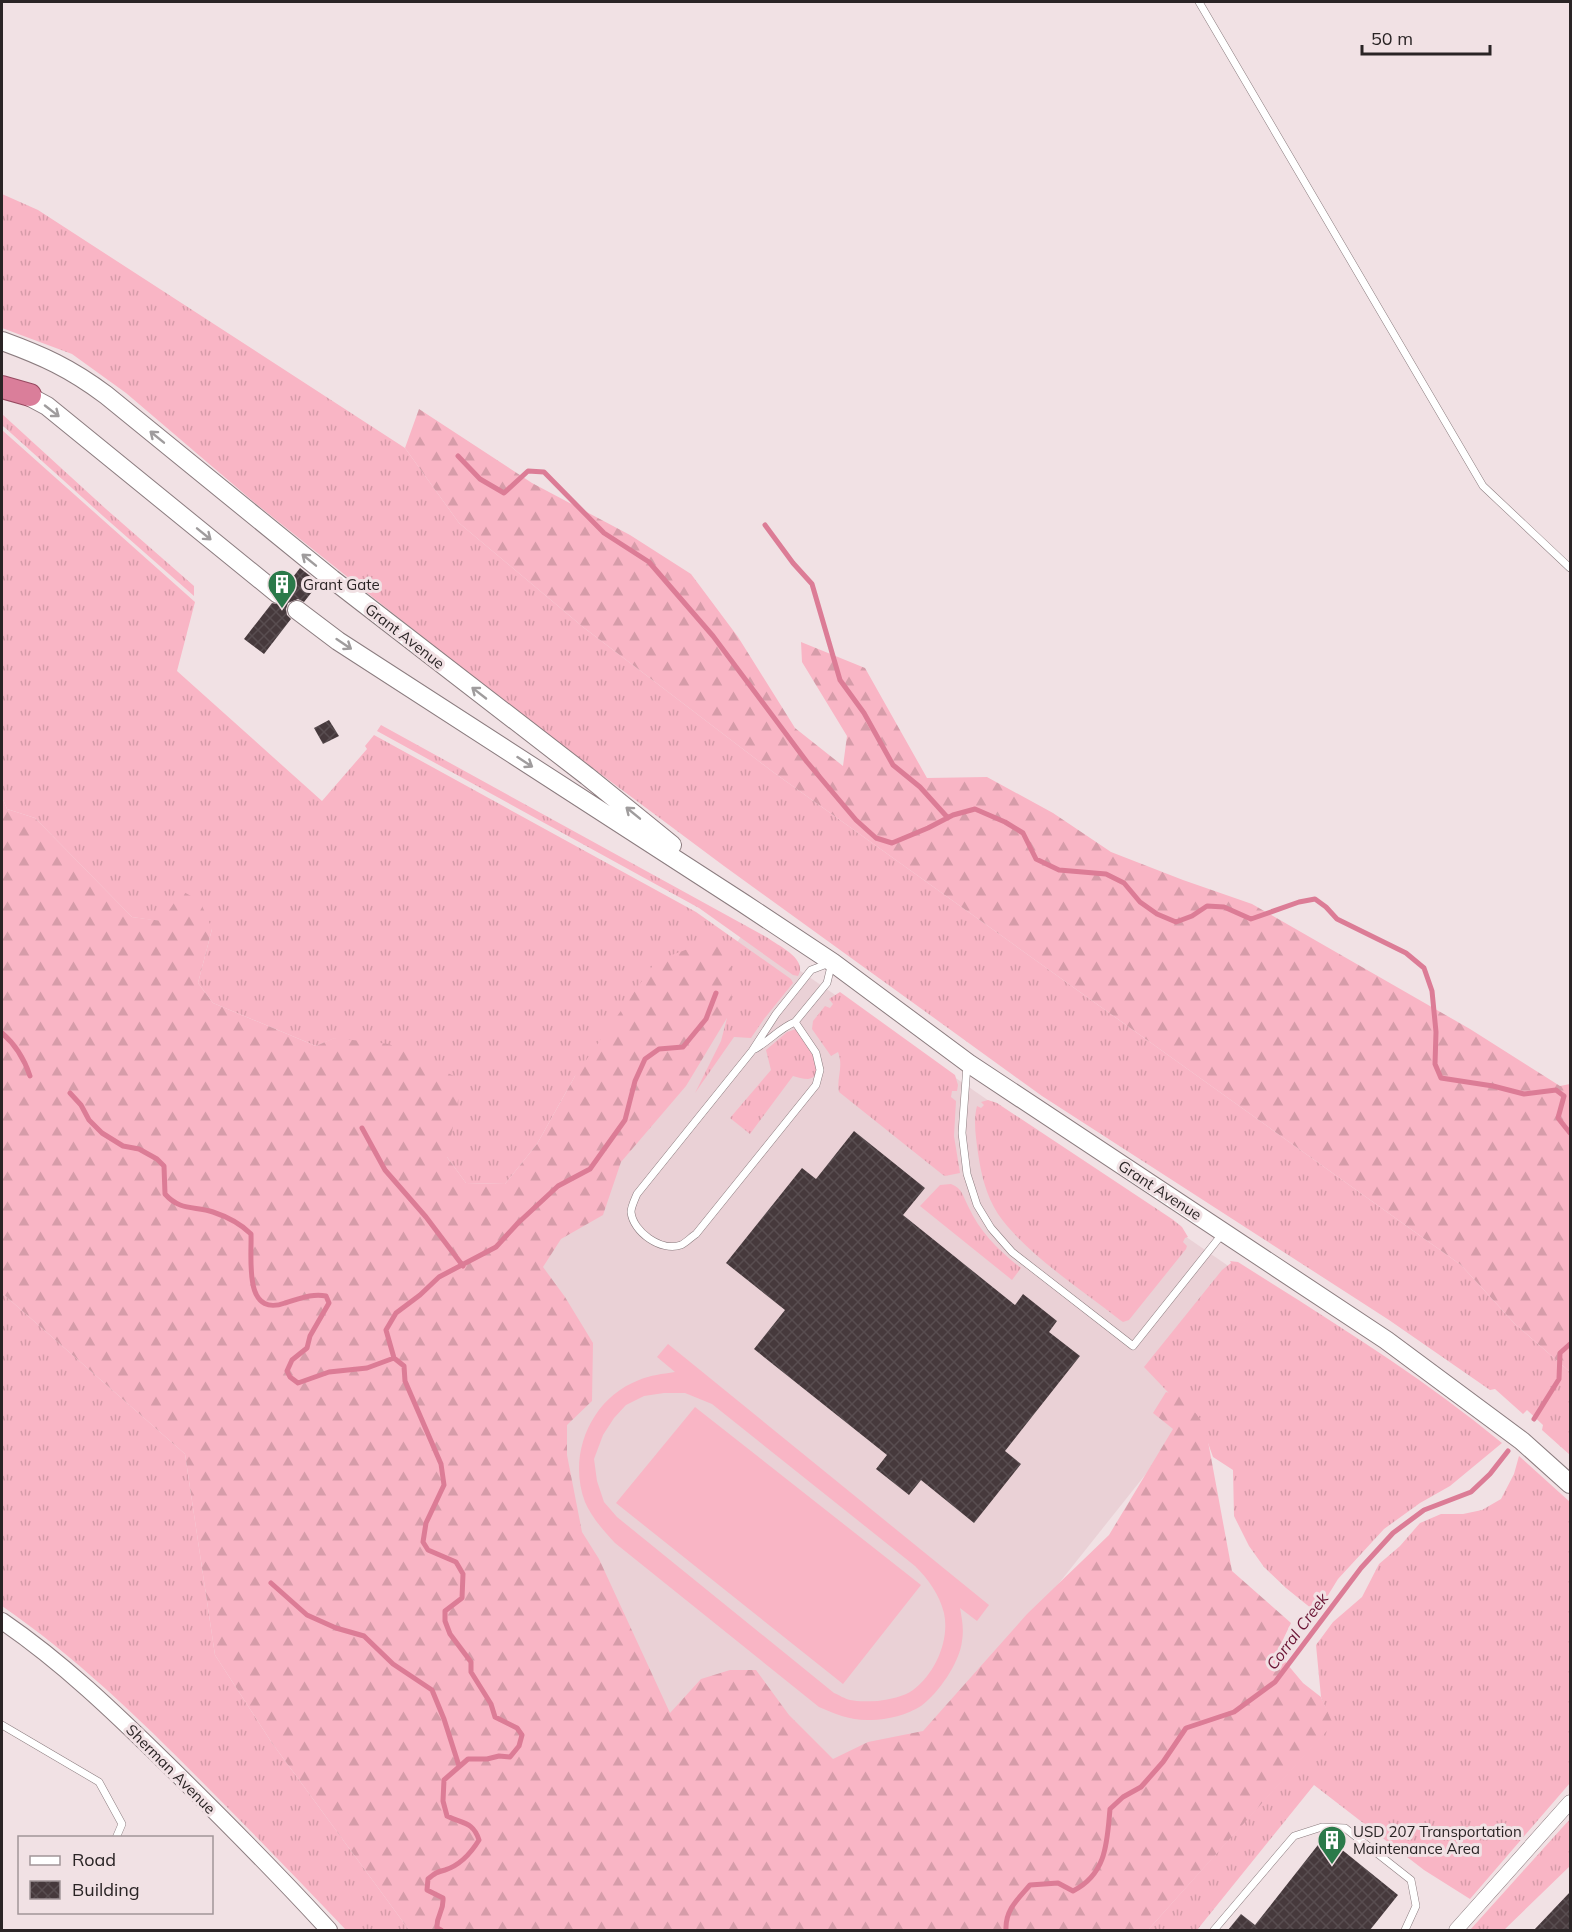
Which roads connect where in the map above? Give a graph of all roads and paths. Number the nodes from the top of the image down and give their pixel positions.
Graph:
1 (1199, 2) edge
2 (2, 341) edge
3 (2, 382) edge
4 (2, 387) edge
5 (30, 395) junction
6 (1570, 568) edge
7 (278, 594) dead end
8 (297, 610) dead end
9 (743, 903) junction
10 (832, 962) junction
11 (795, 1022) junction
12 (752, 1051) junction
13 (968, 1063) junction
14 (1224, 1232) junction
15 (1570, 1484) edge
16 (2, 1621) edge
17 (2, 1725) edge
18 (1570, 1802) edge
19 (117, 1836) edge
20 (329, 1930) edge
21 (1214, 1930) edge
22 (1406, 1930) edge
23 (1455, 1930) edge

1 - 6 lane
9 -> 2 main road, Grant Avenue
3 - 5 main road
4 - 5 highway
5 -> 7 main road
8 -> 9 main road, Grant Avenue
9 - 10 main road, Grant Avenue
10 - 11 lane
10 - 12 lane
10 - 13 main road, Grant Avenue
11 - 12 lane
11 - 12 lane
13 - 14 main road, Grant Avenue
13 - 14 lane
14 - 15 main road, Grant Avenue
16 - 20 street, Sherman Avenue
17 - 19 lane
18 - 23 street
21 - 22 lane

